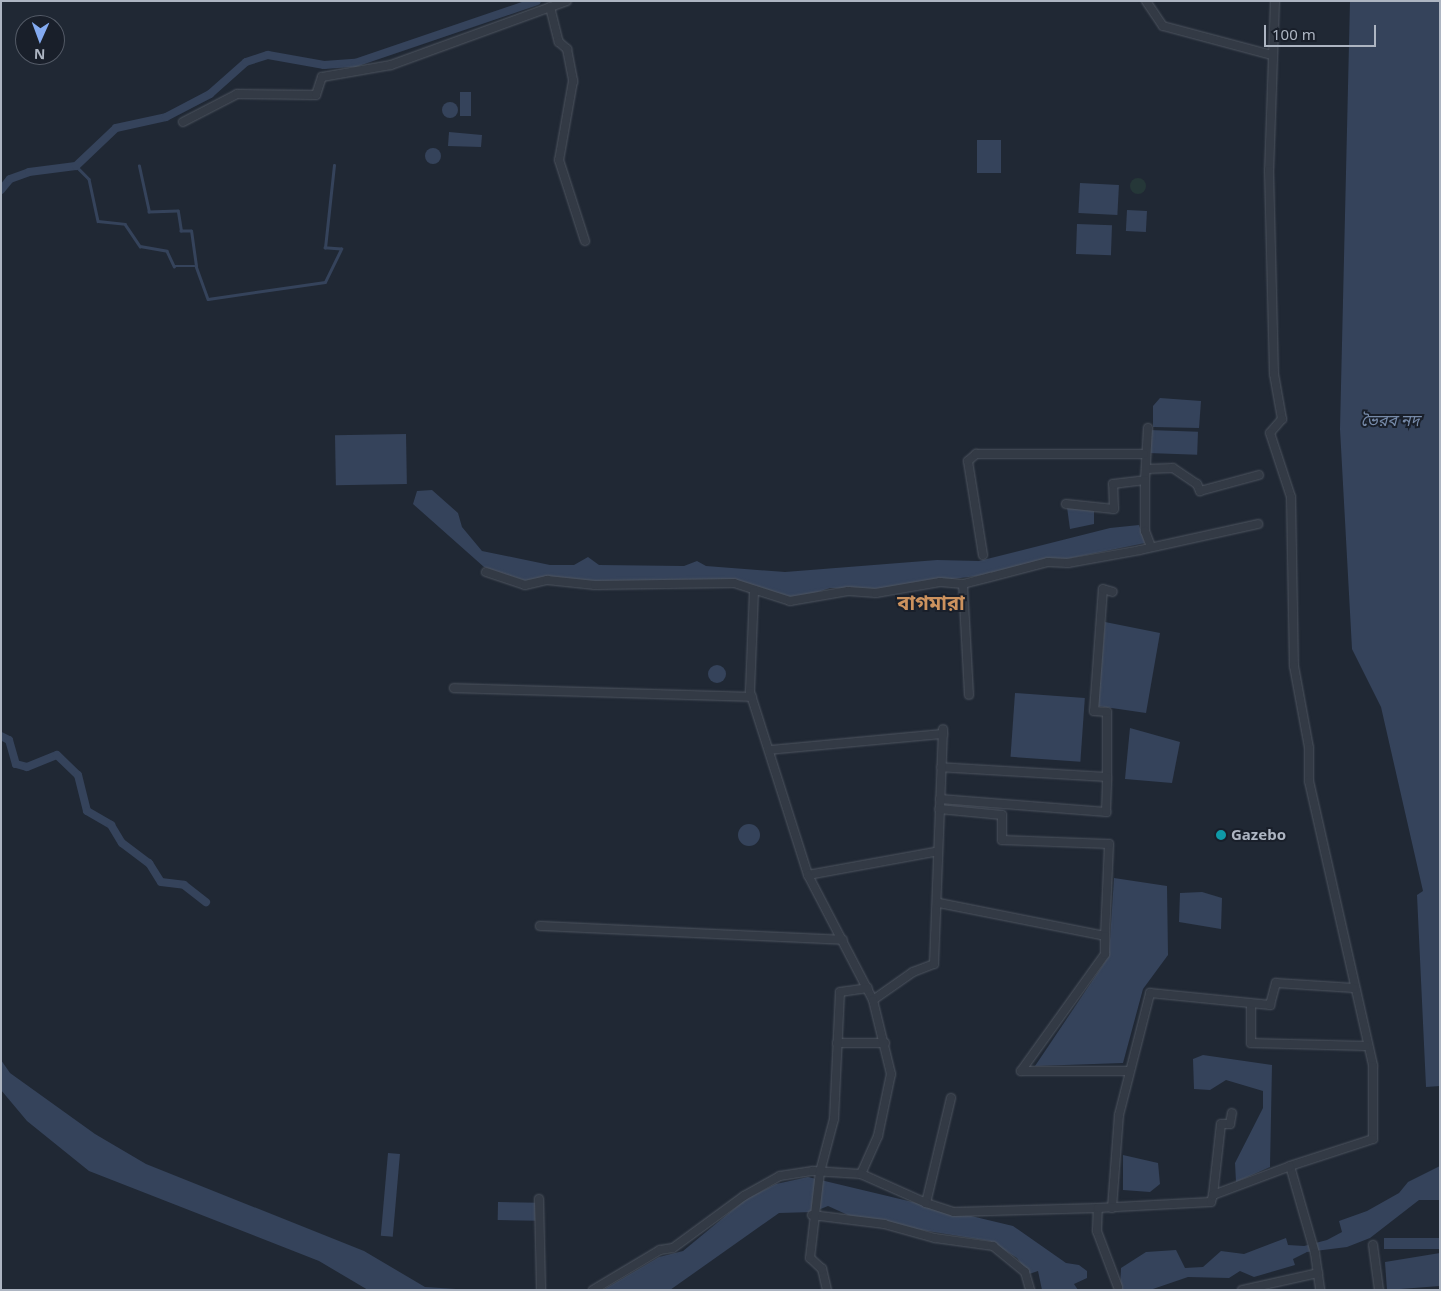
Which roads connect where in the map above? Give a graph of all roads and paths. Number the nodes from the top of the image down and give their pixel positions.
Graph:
1 (567, 1) edge
2 (1146, 1) edge
3 (1275, 1) edge
4 (550, 7) junction
5 (1272, 55) junction
6 (183, 122) dead end
7 (585, 241) dead end
8 (1148, 428) dead end
9 (1144, 454) junction
10 (1146, 469) junction
11 (1259, 475) dead end
12 (1145, 480) junction
13 (1066, 504) dead end
14 (1258, 524) dead end
15 (1151, 547) junction
16 (983, 556) dead end
17 (486, 572) dead end
18 (963, 584) junction
19 (754, 591) junction
20 (1113, 592) dead end
21 (454, 688) dead end
22 (969, 695) dead end
23 (752, 697) junction
24 (769, 750) junction
25 (941, 767) junction
26 (1108, 777) junction
27 (940, 799) junction
28 (940, 809) junction
29 (935, 852) junction
30 (808, 875) junction
31 (939, 904) junction
32 (540, 926) dead end
33 (1105, 936) junction
34 (843, 940) junction
35 (868, 988) junction
36 (1354, 988) junction
37 (873, 1000) junction
38 (1251, 1004) junction
39 (837, 1043) junction
40 (885, 1043) junction
41 (1366, 1046) junction
42 (1127, 1071) junction
43 (950, 1098) dead end
44 (1232, 1113) dead end
45 (1290, 1166) junction
46 (819, 1174) junction
47 (861, 1174) junction
48 (1213, 1195) junction
49 (539, 1198) dead end
50 (926, 1203) junction
51 (1098, 1208) junction
52 (1112, 1208) junction
53 (812, 1214) junction
54 (1373, 1245) dead end
55 (1318, 1273) junction
56 (1118, 1287) dead end
57 (541, 1290) edge
58 (593, 1290) edge
59 (827, 1290) edge
60 (1030, 1290) edge
61 (1242, 1290) edge
62 (1320, 1290) edge
63 (1379, 1290) edge

1 - 4 street
2 - 5 street
3 - 5 street
4 - 6 street
4 - 7 street
5 - 36 street
8 - 9 street
9 - 10 street
9 - 16 street
10 - 11 street
10 - 12 street
12 - 13 street
12 - 15 street
14 - 15 street
15 - 18 street
17 - 19 street
18 - 19 street
18 - 22 street
19 - 23 street
20 - 26 street
21 - 23 street
23 - 24 street
24 - 25 street
24 - 30 street
25 - 26 street
25 - 27 street
26 - 27 street
27 - 28 street
28 - 29 street
28 - 33 street
29 - 30 street
29 - 31 street
30 - 34 street
31 - 33 street
31 - 37 street
32 - 34 street
33 - 42 street
34 - 35 street
35 - 37 street
35 - 39 street
36 - 38 street
36 - 41 street
37 - 40 street
38 - 41 street
38 - 42 street
39 - 40 street
39 - 46 street
40 - 47 street
41 - 45 street
42 - 52 street
43 - 50 street
44 - 48 street
45 - 48 street
45 - 55 street
46 - 47 street
46 - 53 street
46 - 58 street
47 - 50 street
48 - 52 street
49 - 57 street
50 - 51 street
51 - 52 street
51 - 56 street
53 - 59 street
53 - 60 street
54 - 63 street
55 - 61 street
55 - 62 street

